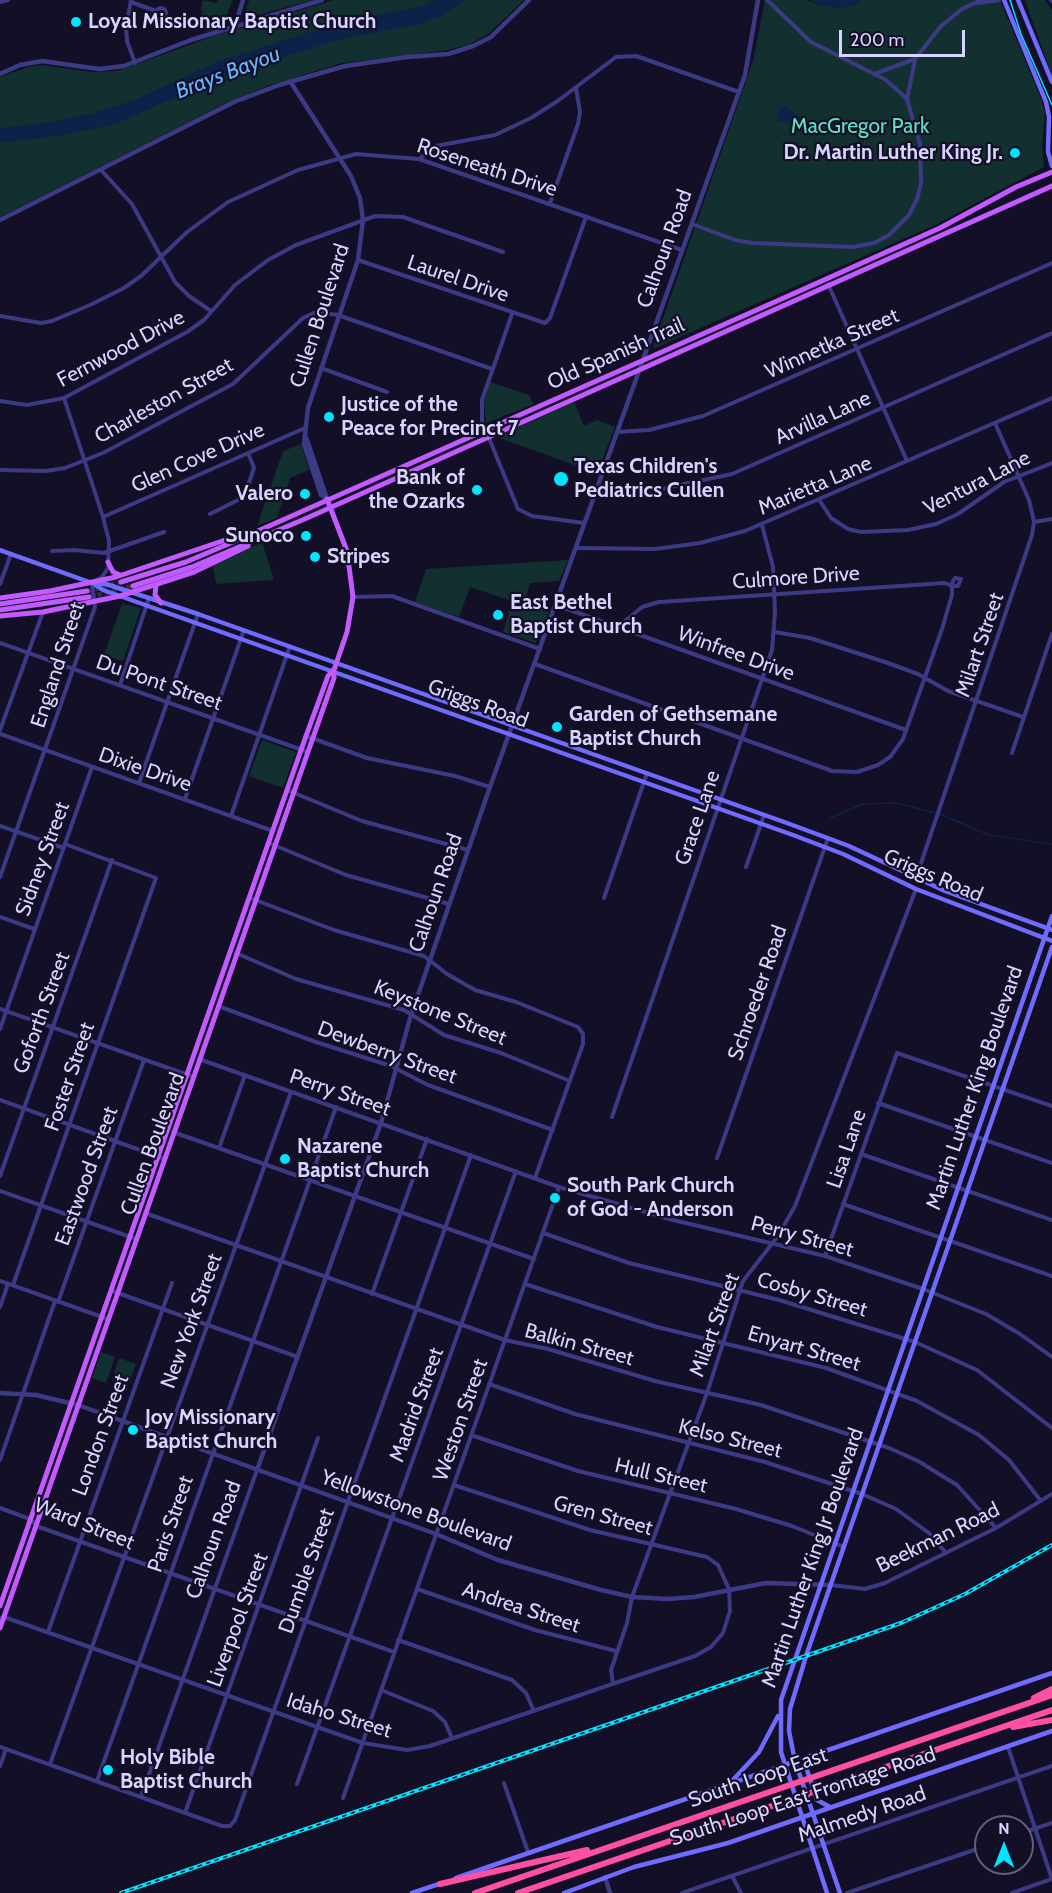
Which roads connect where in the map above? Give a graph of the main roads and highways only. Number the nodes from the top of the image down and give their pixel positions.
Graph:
1 (1004, 0) edge
2 (1018, 0) edge
3 (1052, 82) edge
4 (1052, 166) edge
5 (1052, 172) edge
6 (1052, 186) edge
7 (585, 386) junction
8 (589, 393) junction
9 (538, 406) junction
10 (542, 414) junction
11 (430, 453) junction
12 (434, 462) junction
13 (379, 476) junction
14 (382, 484) junction
15 (327, 499) junction
16 (330, 507) junction
17 (259, 530) junction
18 (264, 536) junction
19 (257, 539) junction
20 (0, 550) edge
21 (108, 562) road end
22 (121, 579) junction
23 (92, 583) junction
24 (156, 585) junction
25 (132, 589) junction
26 (120, 596) junction
27 (0, 598) edge
28 (161, 603) junction
29 (0, 604) edge
30 (0, 610) edge
31 (0, 616) edge
32 (336, 662) junction
33 (334, 670) junction
34 (398, 684) junction
35 (395, 692) junction
36 (452, 704) junction
37 (449, 711) junction
38 (580, 748) junction
39 (576, 758) junction
40 (991, 908) junction
41 (1052, 916) edge
42 (987, 917) junction
43 (1050, 929) edge
44 (1044, 938) junction
45 (1052, 941) edge
46 (1052, 947) edge
47 (1025, 994) junction
48 (1035, 998) junction
49 (1011, 1036) junction
50 (1021, 1039) junction
51 (133, 1238) junction
52 (929, 1270) joint
53 (933, 1292) joint
54 (105, 1318) junction
55 (52, 1466) junction
56 (13, 1569) junction
57 (20, 1572) junction
58 (0, 1606) edge
59 (2, 1617) edge
60 (0, 1628) edge
61 (797, 1650) junction
62 (807, 1653) junction
63 (1052, 1673) edge
64 (785, 1684) junction
65 (795, 1687) junction
66 (1052, 1689) edge
67 (1052, 1695) edge
68 (1012, 1709) junction
69 (1052, 1710) edge
70 (779, 1714) junction
71 (1052, 1720) edge
72 (994, 1730) junction
73 (1052, 1731) edge
74 (855, 1741) junction
75 (795, 1761) junction
76 (785, 1765) junction
77 (722, 1787) junction
78 (831, 1807) junction
79 (812, 1814) junction
80 (801, 1818) junction
81 (617, 1843) junction
82 (440, 1884) junction
83 (412, 1893) edge
84 (475, 1893) edge
85 (520, 1893) edge
86 (564, 1893) edge
87 (827, 1893) edge
88 (840, 1893) edge

1 - 4 main road
2 - 3 main road
5 - 7 main road, Old Spanish Trail
6 - 8 main road, Old Spanish Trail
7 - 8 main road
7 - 9 main road, Old Spanish Trail
8 - 10 main road, Old Spanish Trail
9 - 10 main road
9 - 11 main road, Old Spanish Trail
10 - 12 main road, Old Spanish Trail
11 - 12 main road
11 - 13 main road, Old Spanish Trail
12 - 14 main road, Old Spanish Trail
13 - 14 main road
13 - 15 main road, Old Spanish Trail
14 - 16 main road, Old Spanish Trail
15 - 16 main road, Cullen Boulevard
15 - 17 main road, Old Spanish Trail
16 - 18 main road, Old Spanish Trail
16 - 32 main road, Cullen Boulevard
17 - 18 main road
17 - 22 main road, Old Spanish Trail
18 - 19 main road, Old Spanish Trail
19 - 24 main road
19 - 25 main road, Old Spanish Trail
20 - 23 main road, Griggs Road
21 - 22 main road
22 - 23 main road, Old Spanish Trail
23 - 25 main road, Griggs Road
23 - 26 main road, Griggs Road
23 - 27 main road, Old Spanish Trail
24 - 25 main road
24 - 28 main road
25 - 26 main road
25 - 28 main road, Griggs Road
26 - 31 main road
26 - 33 main road, Griggs Road
28 - 32 main road, Griggs Road
29 - 30 main road
32 - 33 main road, Cullen Boulevard
32 - 34 main road, Griggs Road
33 - 35 main road, Griggs Road
33 - 51 main road, Cullen Boulevard
33 - 51 main road, Cullen Boulevard
34 - 35 main road
34 - 36 main road, Griggs Road
35 - 37 main road, Griggs Road
36 - 37 main road
36 - 38 main road, Griggs Road
37 - 39 main road, Griggs Road
38 - 39 main road
38 - 40 main road, Griggs Road
39 - 42 main road, Griggs Road
40 - 42 main road
40 - 43 main road, Griggs Road
41 - 43 main road, Martin Luther King Boulevard
42 - 44 main road, Griggs Road
43 - 44 main road, Martin Luther King Boulevard
44 - 45 main road, Griggs Road
44 - 47 main road, Martin Luther King Boulevard
46 - 48 main road, Martin Luther King Boulevard
47 - 48 main road
47 - 49 main road, Martin Luther King Boulevard
48 - 50 main road, Martin Luther King Boulevard
49 - 50 main road
49 - 52 main road, Martin Luther King Boulevard
50 - 53 main road, Martin Luther King Boulevard
51 - 54 main road, Cullen Boulevard
52 - 61 main road, Martin Luther King Jr Boulevard
53 - 62 main road, Martin Luther King Jr Boulevard
54 - 55 main road, Cullen Boulevard
54 - 55 main road, Cullen Boulevard
55 - 56 main road, Cullen Boulevard
55 - 57 main road, Cullen Boulevard
56 - 57 main road
56 - 58 main road, Cullen Boulevard
57 - 59 main road, Cullen Boulevard
59 - 60 main road, Cullen Boulevard
61 - 62 main road
61 - 64 main road, Martin Luther King Jr Boulevard
62 - 65 main road, Martin Luther King Jr Boulevard
63 - 74 main road, South Loop East Frontage Road
64 - 65 main road
64 - 70 main road, Martin Luther King Jr Boulevard
65 - 75 main road, Martin Luther King Jr Boulevard
66 - 68 highway
67 - 68 highway, South Loop East
68 - 81 highway, South Loop East
69 - 72 highway, South Loop East
70 - 76 main road, Martin Luther King Jr Boulevard
70 - 77 main road
71 - 72 highway
72 - 85 highway, South Loop East
73 - 78 main road, South Loop East Frontage Road
74 - 75 main road, South Loop East Frontage Road
74 - 78 main road
75 - 76 main road, South Loop East Frontage Road
75 - 79 main road, Martin Luther King Jr Boulevard
76 - 77 main road, South Loop East Frontage Road
76 - 80 main road, Martin Luther King Jr Boulevard
77 - 82 main road, South Loop East Frontage Road
78 - 79 main road, South Loop East Frontage Road
79 - 80 main road, South Loop East Frontage Road
79 - 88 main road, Martin Luther King Jr Boulevard
80 - 86 main road, South Loop East Frontage Road
80 - 87 main road, Martin Luther King Jr Boulevard
81 - 82 highway
81 - 84 highway, South Loop East
82 - 83 main road, South Loop East Frontage Road

